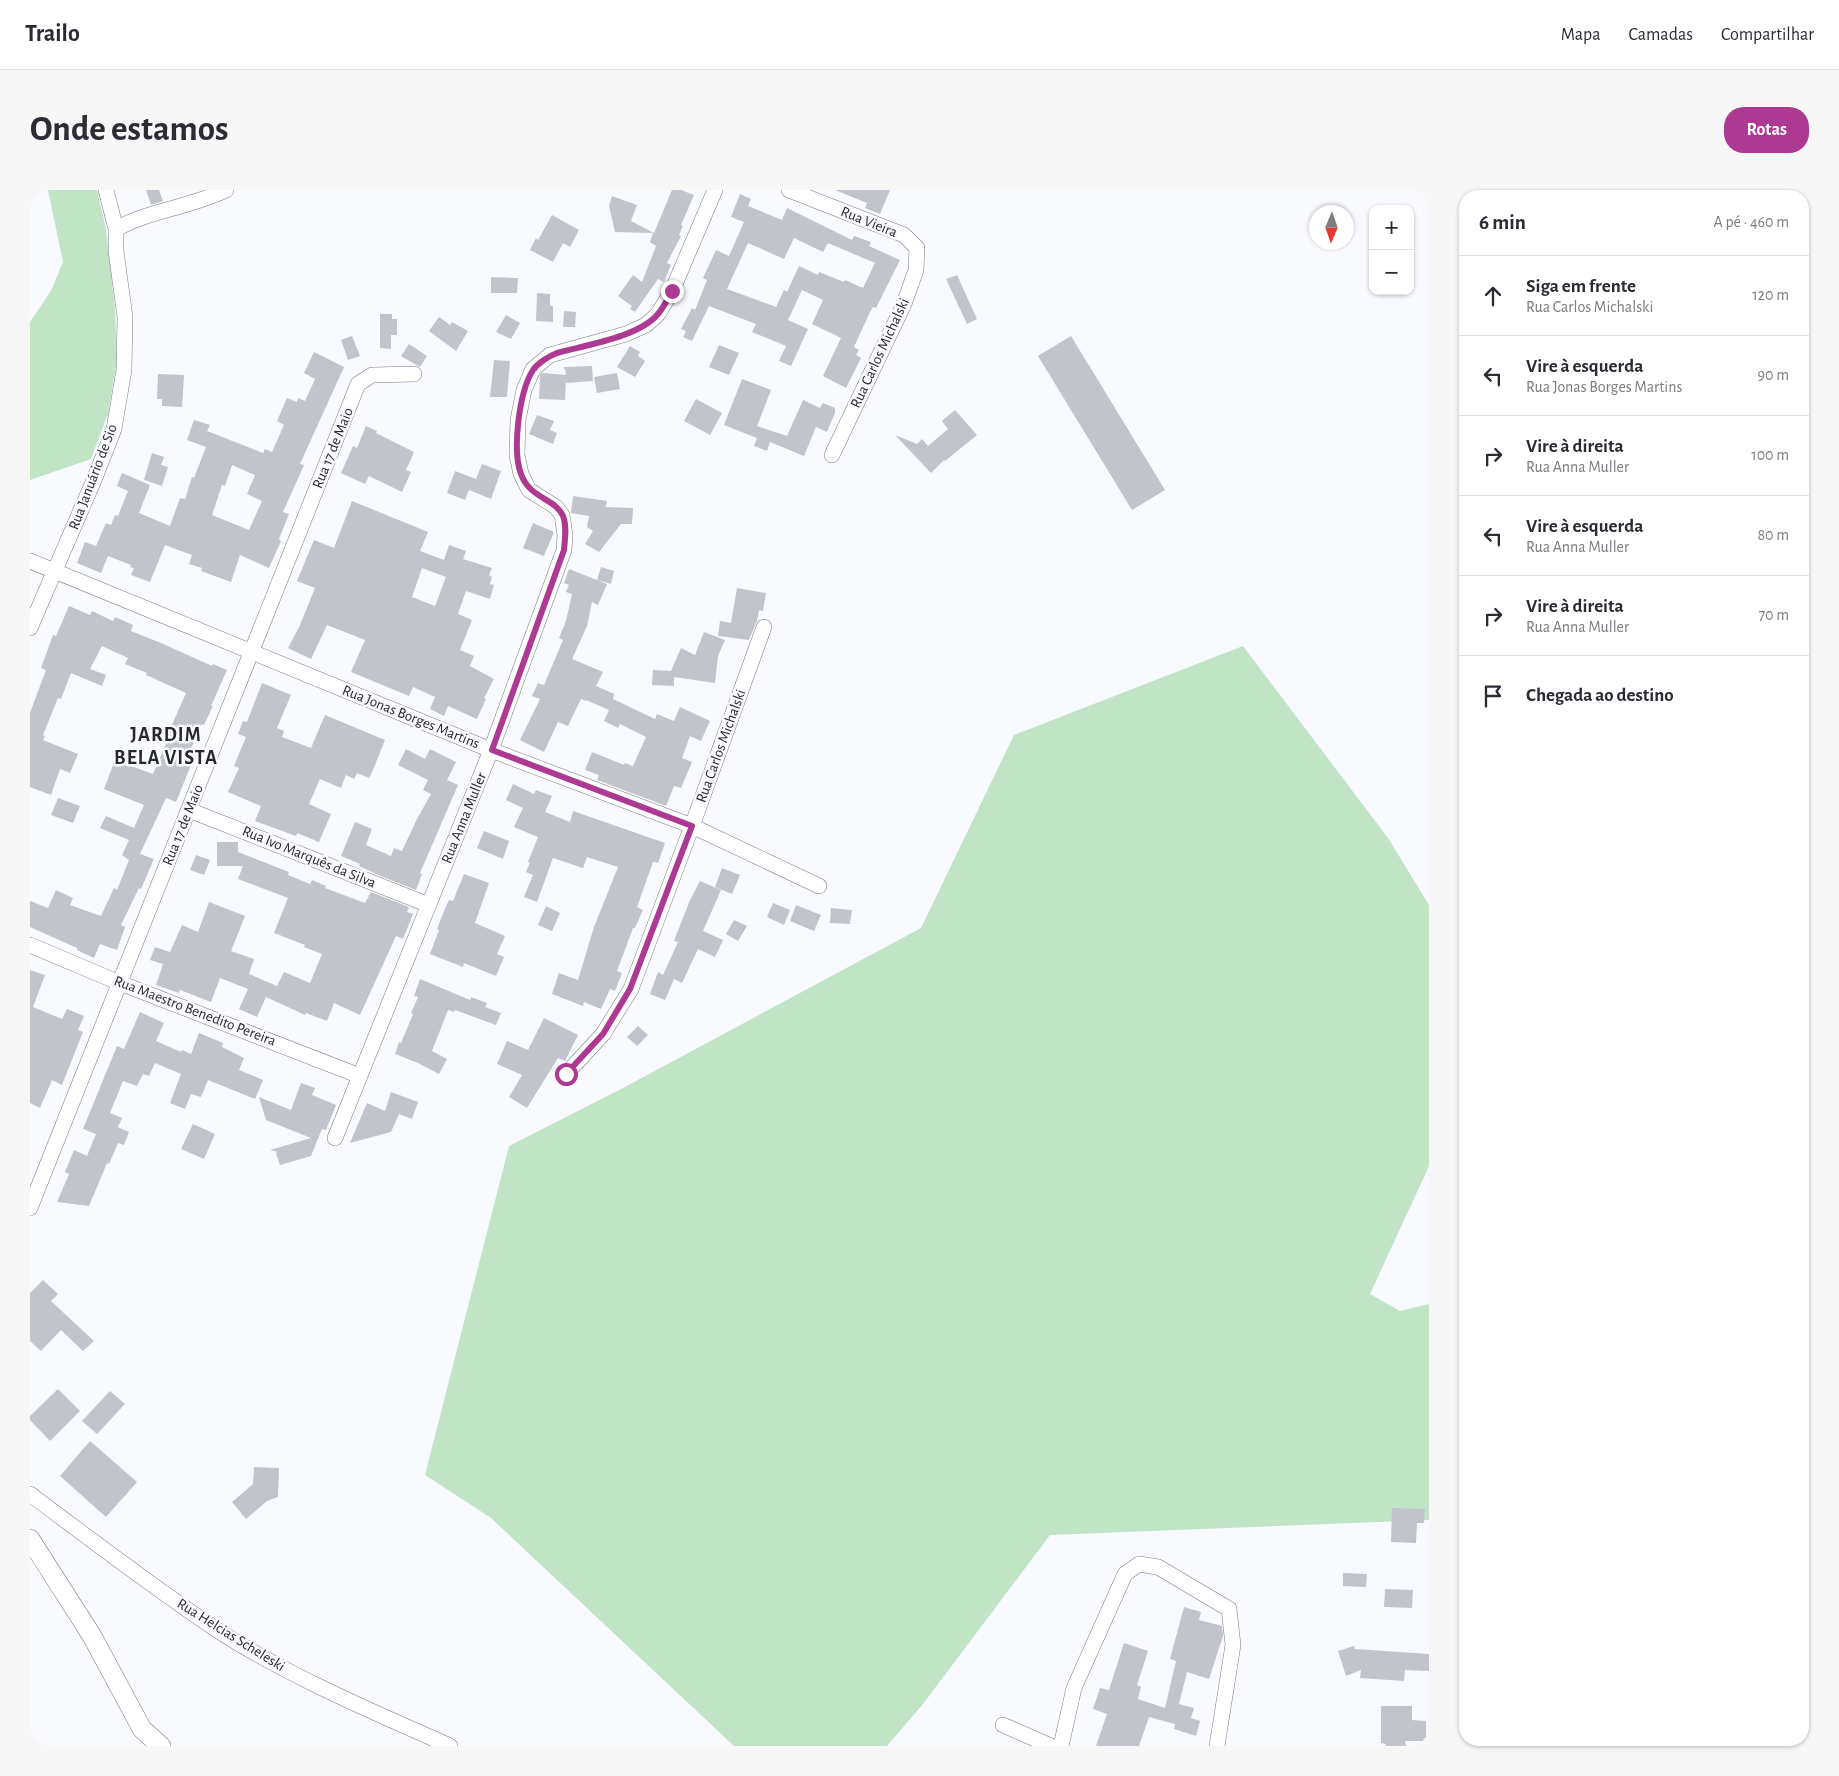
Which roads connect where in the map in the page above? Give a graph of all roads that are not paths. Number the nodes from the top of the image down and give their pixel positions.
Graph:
1 (106, 190) edge
2 (226, 190) edge
3 (715, 190) edge
4 (789, 190) edge
5 (116, 229) junction
6 (917, 248) joint
7 (414, 374) dead end
8 (832, 455) dead end
9 (30, 561) edge
10 (55, 571) junction
11 (764, 627) dead end
12 (30, 628) edge
13 (252, 652) junction
14 (492, 750) junction
15 (189, 810) junction
16 (692, 826) junction
17 (819, 886) dead end
18 (429, 905) junction
19 (30, 945) edge
20 (120, 983) junction
21 (566, 1074) dead end
22 (360, 1076) junction
23 (335, 1138) dead end
24 (30, 1208) edge
25 (30, 1494) edge
26 (30, 1539) edge
27 (1003, 1725) dead end
28 (161, 1746) edge
29 (450, 1746) edge
30 (1052, 1746) edge
31 (1061, 1746) edge
32 (1217, 1746) edge

1 - 5 street, Rua Januário de Sio
2 - 5 street
3 - 14 street, Rua Anna Muller
4 - 6 street, Rua Vieira
5 - 10 street, Rua Januário de Sio
6 - 8 street, Rua Carlos Michalski
7 - 13 street, Rua 17 de Maio
9 - 10 street, Rua Jonas Borges Martins
10 - 12 street, Rua Januário de Sio
10 - 13 street, Rua Jonas Borges Martins
11 - 16 street, Rua Carlos Michalski
13 - 14 street, Rua Jonas Borges Martins
13 - 15 street, Rua 17 de Maio
14 - 16 street, Rua Jonas Borges Martins
14 - 18 street, Rua Anna Muller
15 - 18 street, Rua Ivo Marquês da Silva
15 - 20 street, Rua 17 de Maio
16 - 17 street, Rua Jonas Borges Martins
16 - 21 street, Rua Carlos Michalski
18 - 22 street, Rua Anna Muller
19 - 20 street, Rua Maestro Benedito Pereira
20 - 22 street, Rua Maestro Benedito Pereira
20 - 24 street, Rua 17 de Maio
22 - 23 street, Rua Anna Muller
25 - 29 street, Rua Helcias Scheleski
26 - 28 main road
27 - 30 street
31 - 32 street

